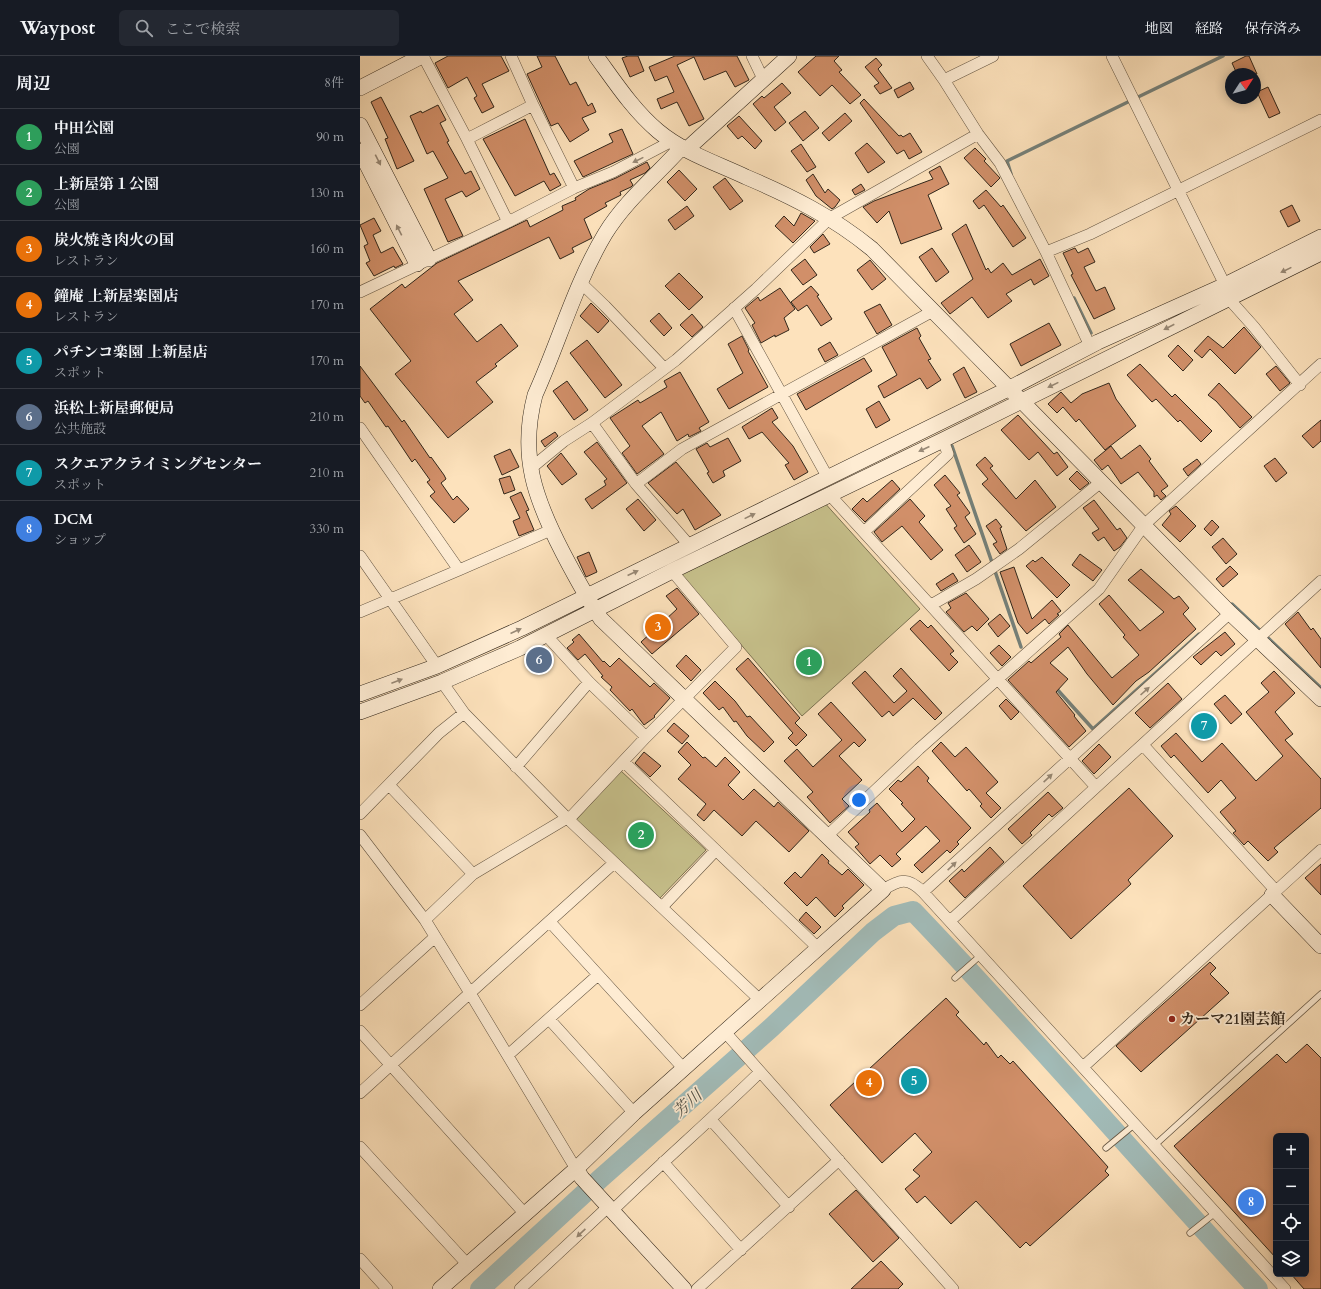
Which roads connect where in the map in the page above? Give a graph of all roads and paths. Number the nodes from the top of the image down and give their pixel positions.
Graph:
1 (422, 56) edge
2 (511, 56) edge
3 (752, 56) edge
4 (789, 56) edge
5 (927, 56) edge
6 (993, 56) edge
7 (1112, 56) edge
8 (600, 57) edge
9 (764, 79) junction
10 (944, 80) junction
11 (360, 88) edge
12 (533, 105) junction
13 (1321, 120) edge
14 (360, 125) edge
15 (978, 134) junction
16 (467, 138) junction
17 (680, 146) junction
18 (360, 152) edge
19 (574, 188) junction
20 (1178, 190) junction
21 (830, 218) junction
22 (508, 222) junction
23 (1321, 237) edge
24 (1046, 252) junction
25 (1321, 253) edge
26 (423, 262) junction
27 (581, 284) junction
28 (360, 292) edge
29 (1226, 292) junction
30 (734, 308) junction
31 (933, 311) junction
32 (1090, 346) junction
33 (1321, 364) edge
34 (664, 368) junction
35 (1300, 385) junction
36 (1010, 388) junction
37 (781, 394) junction
38 (1021, 400) junction
39 (592, 423) junction
40 (360, 428) edge
41 (943, 440) junction
42 (530, 469) junction
43 (828, 478) junction
44 (1101, 482) junction
45 (636, 484) junction
46 (829, 494) junction
47 (1144, 526) junction
48 (551, 530) junction
49 (864, 532) junction
50 (690, 546) junction
51 (360, 556) edge
52 (459, 570) junction
53 (672, 571) junction
54 (1321, 581) edge
55 (586, 596) junction
56 (390, 599) junction
57 (931, 605) junction
58 (594, 609) junction
59 (360, 612) edge
60 (1230, 613) junction
61 (546, 635) junction
62 (1258, 640) junction
63 (437, 666) junction
64 (998, 679) junction
65 (442, 682) junction
66 (589, 682) junction
67 (360, 694) edge
68 (684, 698) junction
69 (1321, 699) edge
70 (360, 712) edge
71 (464, 713) junction
72 (646, 737) junction
73 (1143, 745) junction
74 (1070, 757) junction
75 (624, 762) junction
76 (516, 767) junction
77 (389, 785) junction
78 (1096, 787) junction
79 (360, 814) edge
80 (568, 819) junction
81 (360, 835) edge
82 (827, 836) junction
83 (716, 850) junction
84 (1321, 850) edge
85 (614, 863) junction
86 (473, 874) junction
87 (883, 890) junction
88 (923, 892) junction
89 (1274, 893) junction
90 (662, 907) junction
91 (425, 920) junction
92 (950, 921) junction
93 (550, 922) junction
94 (435, 937) junction
95 (1321, 946) edge
96 (818, 948) junction
97 (978, 957) junction
98 (598, 975) junction
99 (955, 978) dead end
100 (470, 993) junction
101 (1321, 994) edge
102 (760, 1000) junction
103 (360, 1005) edge
104 (549, 1019) junction
105 (360, 1031) edge
106 (728, 1035) junction
107 (508, 1055) junction
108 (391, 1065) junction
109 (1083, 1067) junction
110 (757, 1068) junction
111 (684, 1069) junction
112 (360, 1093) edge
113 (634, 1114) junction
114 (711, 1120) junction
115 (1132, 1126) junction
116 (1155, 1145) junction
117 (360, 1147) edge
118 (1106, 1148) dead end
119 (839, 1160) junction
120 (663, 1162) junction
121 (579, 1173) junction
122 (609, 1206) junction
123 (789, 1207) junction
124 (525, 1214) junction
125 (1212, 1215) junction
126 (1190, 1233) dead end
127 (741, 1250) junction
128 (360, 1259) edge
129 (468, 1265) junction
130 (387, 1289) edge
131 (440, 1289) edge
132 (520, 1289) edge
133 (684, 1289) edge
134 (697, 1289) edge
135 (953, 1289) edge
136 (1285, 1289) edge

1 - 11 street
1 - 16 street
2 - 12 street
3 - 9 street
4 - 9 street
5 - 10 street
6 - 10 street
7 - 20 street
8 - 17 street
9 - 17 street
10 - 15 street
12 - 16 street
12 - 19 street
13 - 20 street
14 -> 26 street
15 - 21 street
15 - 24 street
16 - 22 street
17 -> 19 street
17 - 21 street
17 - 27 street
26 -> 18 street
19 - 22 street
20 - 24 street
20 - 29 street
21 - 30 street
21 - 31 street
22 - 26 street
23 - 29 street
24 - 32 street
25 -> 29 street
26 - 28 street
27 - 34 street
27 - 42 street
29 - 32 street
29 - 35 street
29 -> 38 street
30 - 34 street
30 - 37 street
31 - 36 street
31 - 37 street
32 - 36 street
33 - 35 street
34 - 39 street
35 - 47 street
36 - 38 street
36 - 43 street
37 - 43 street
37 - 45 street
38 - 41 street
38 - 44 street
39 - 42 street
39 - 45 street
40 - 52 street
41 -> 46 street
41 - 49 street
42 - 48 street
50 -> 43 street
44 - 47 street
44 - 57 street
45 - 50 street
46 - 49 street
46 - 53 street
47 - 60 street
47 - 64 street
48 - 52 street
48 - 55 street
49 - 57 street
55 -> 50 street
51 - 56 street
52 - 56 street
53 - 58 street
53 - 68 street
54 - 62 street
55 - 58 street
63 -> 55 street
56 - 59 street
56 - 63 street
57 - 64 street
58 - 61 street
58 - 68 street
60 - 62 street
74 -> 60 street
61 - 65 street
61 - 66 street
62 - 69 street
62 - 73 street
67 -> 63 street
64 - 74 street
64 - 82 street
65 - 70 street
65 - 71 street
66 - 72 street
66 - 76 street
68 - 72 street
68 - 82 street
71 - 76 street
71 - 77 street
72 - 75 street
73 - 78 street
73 - 89 street
74 - 78 street
88 -> 74 street
75 - 80 street
75 - 83 street
76 - 80 street
77 - 79 street
77 - 86 street
78 - 92 street
80 - 85 street
80 - 86 street
81 - 91 street
82 - 87 street
83 - 90 street
83 - 96 street
84 - 89 street
85 - 90 street
85 - 93 street
86 - 91 street
87 - 88 street
87 - 96 street
88 - 92 street
89 - 95 street
89 - 109 street
90 - 102 street
91 - 94 street
92 - 97 street
93 - 98 street
93 - 100 street
94 - 100 street
94 - 103 street
96 - 102 street
97 - 99 lane
97 - 109 street
98 - 104 street
98 - 111 street
100 - 107 street
100 - 108 street
101 - 116 lane
102 - 106 street
104 - 107 street
104 - 113 street
105 - 108 street
106 - 110 street
106 - 111 street
107 - 121 street
108 - 112 street
108 - 124 street
109 - 115 street
110 - 114 street
110 - 119 street
111 - 113 street
113 - 121 street
114 - 120 street
114 - 123 street
115 - 116 street
115 - 118 lane
116 - 125 street
117 - 129 street
119 - 123 street
119 - 135 street
120 - 122 street
120 - 127 street
121 - 122 street
121 - 124 street
122 -> 132 street
122 - 133 street
123 - 127 street
124 - 129 street
125 - 126 lane
125 - 136 street
127 - 134 street
128 - 130 street
129 - 131 street

